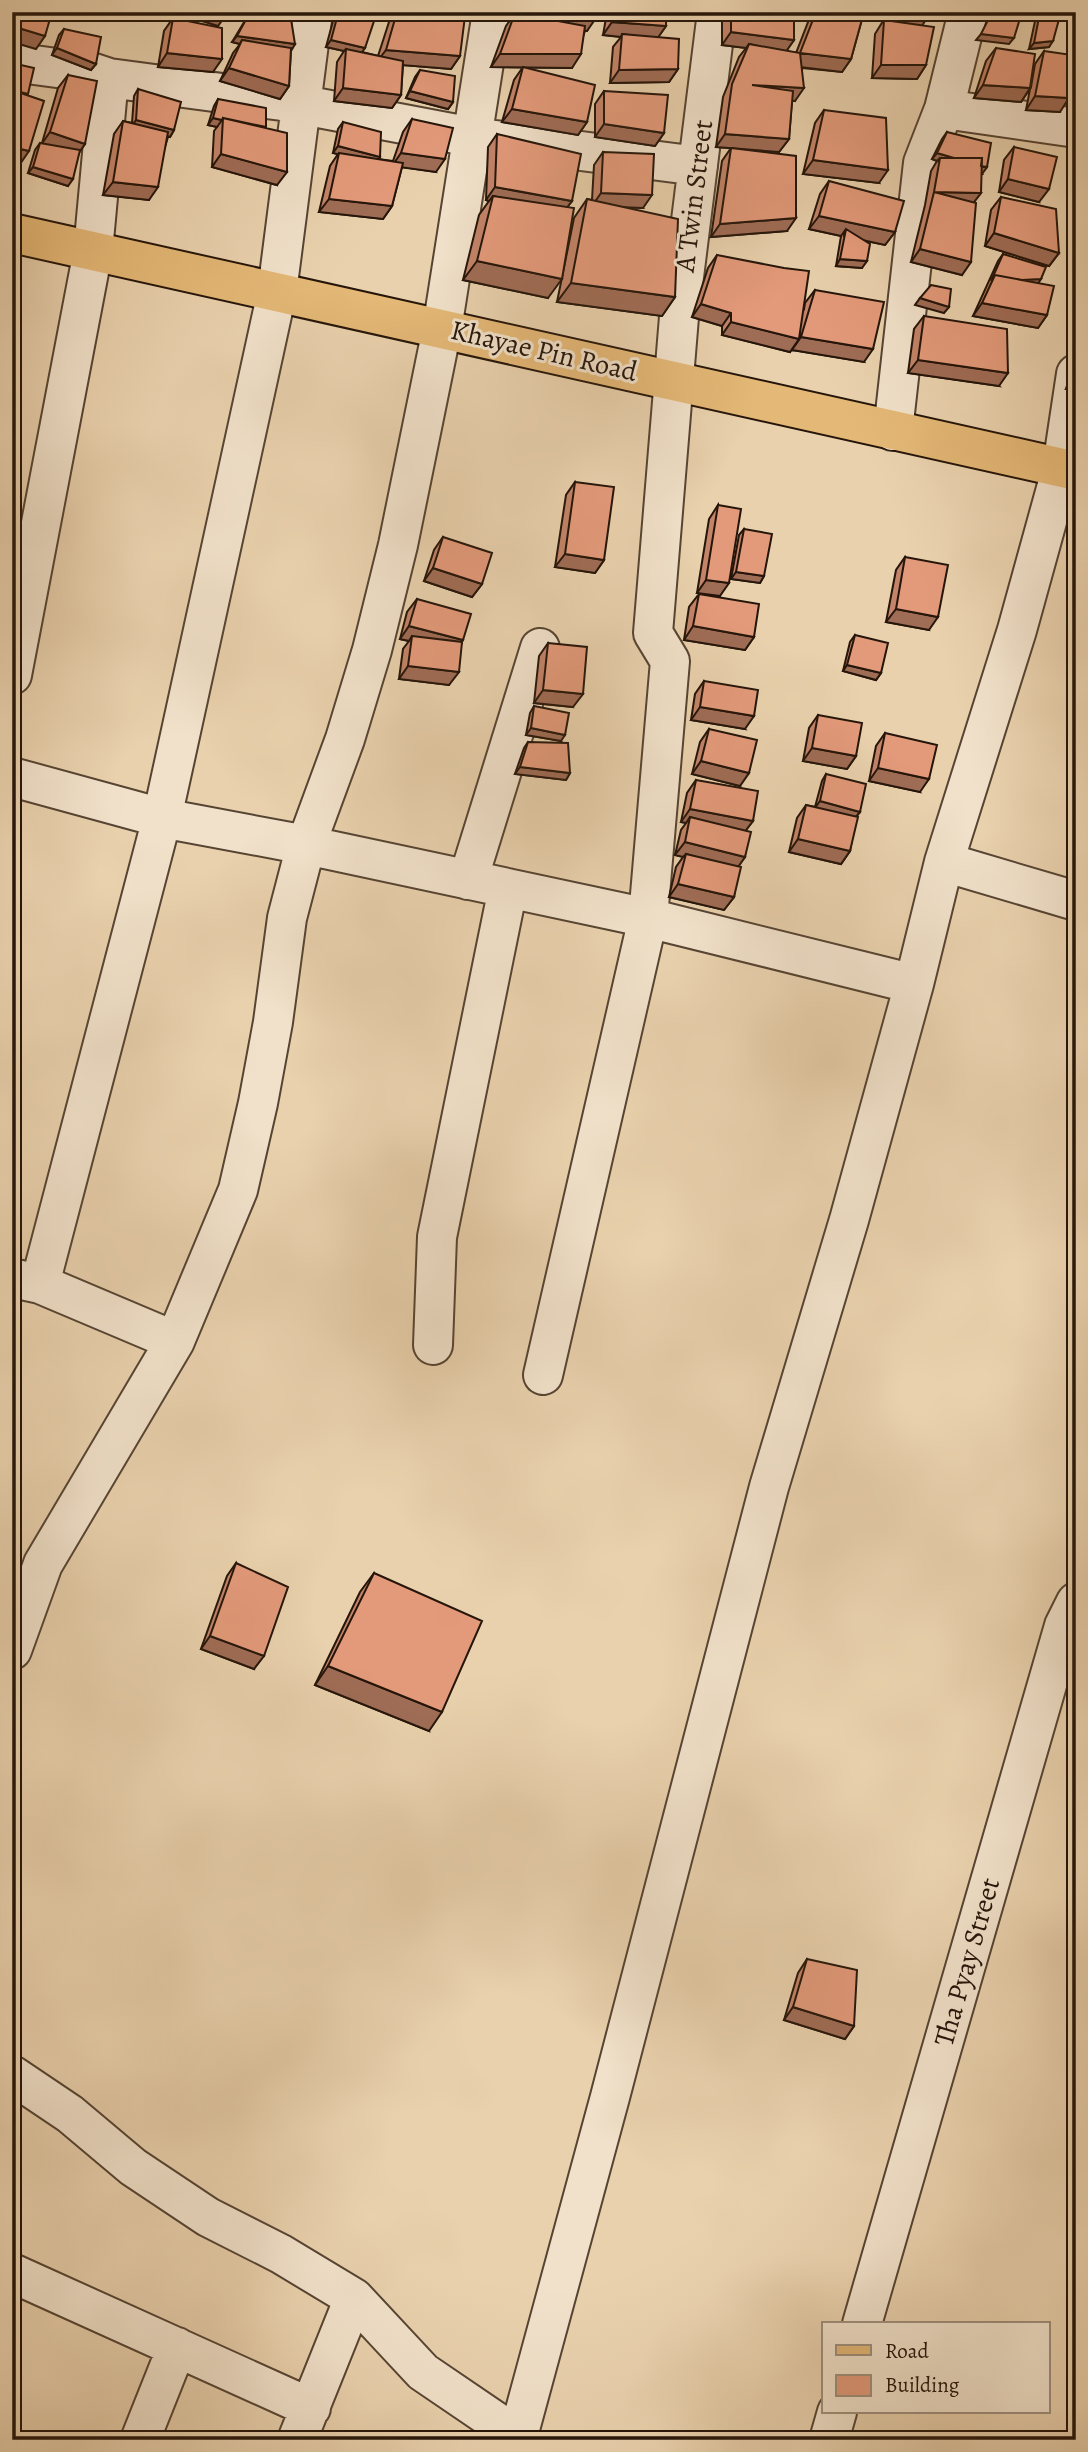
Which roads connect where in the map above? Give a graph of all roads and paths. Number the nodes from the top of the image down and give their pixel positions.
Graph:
1 (313, 12) edge
2 (492, 12) edge
3 (717, 12) edge
4 (968, 12) edge
5 (12, 62) edge
6 (109, 78) junction
7 (300, 106) junction
8 (944, 109) junction
9 (1076, 128) edge
10 (472, 137) junction
11 (698, 166) junction
12 (12, 233) edge
13 (93, 251) junction
14 (276, 292) junction
15 (442, 329) junction
16 (1076, 374) edge
17 (674, 380) junction
18 (893, 431) junction
19 (1069, 469) edge
20 (540, 648) dead end
21 (12, 675) edge
22 (12, 777) edge
23 (162, 818) junction
24 (306, 845) junction
25 (944, 862) junction
26 (468, 880) junction
27 (509, 888) junction
28 (1076, 901) edge
29 (648, 918) junction
30 (914, 984) junction
31 (26, 1281) edge
32 (175, 1341) junction
33 (433, 1345) dead end
34 (543, 1375) dead end
35 (1076, 1602) edge
36 (12, 1650) edge
37 (12, 2075) edge
38 (12, 2273) edge
39 (354, 2298) junction
40 (863, 2322) edge
41 (177, 2347) junction
42 (836, 2414) edge
43 (304, 2424) edge
44 (520, 2438) edge
45 (140, 2440) edge
46 (829, 2440) edge

1 - 7 street
2 - 10 street
3 - 11 street, A Twin Street
4 - 8 street
5 - 6 street
6 - 7 street
6 - 13 street
7 - 10 street
7 - 14 street
8 - 9 street
8 - 18 street
10 - 11 street
10 - 15 street
11 - 17 street, A Twin Street
12 - 13 main road, Khayae Pin Road
13 - 14 main road, Khayae Pin Road
13 - 21 street
14 - 15 main road, Khayae Pin Road
14 - 23 street
15 - 17 main road, Khayae Pin Road
15 - 24 street
16 - 19 street
17 - 18 main road, Khayae Pin Road
17 - 29 street, A Twin Street
18 - 19 main road, Khayae Pin Road
19 - 25 street
20 - 26 street
22 - 23 street
23 - 24 street
23 - 31 street
24 - 26 street
24 - 32 street
25 - 28 street
25 - 30 street
26 - 27 street
27 - 29 street
27 - 33 street
29 - 30 street
29 - 34 street, A Twin Street
30 - 44 street
31 - 32 street
32 - 36 street
35 - 40 street, Tha Pyay Street
37 - 39 street
38 - 41 street
39 - 43 street
39 - 44 street
41 - 43 street
41 - 45 street
42 - 46 street

